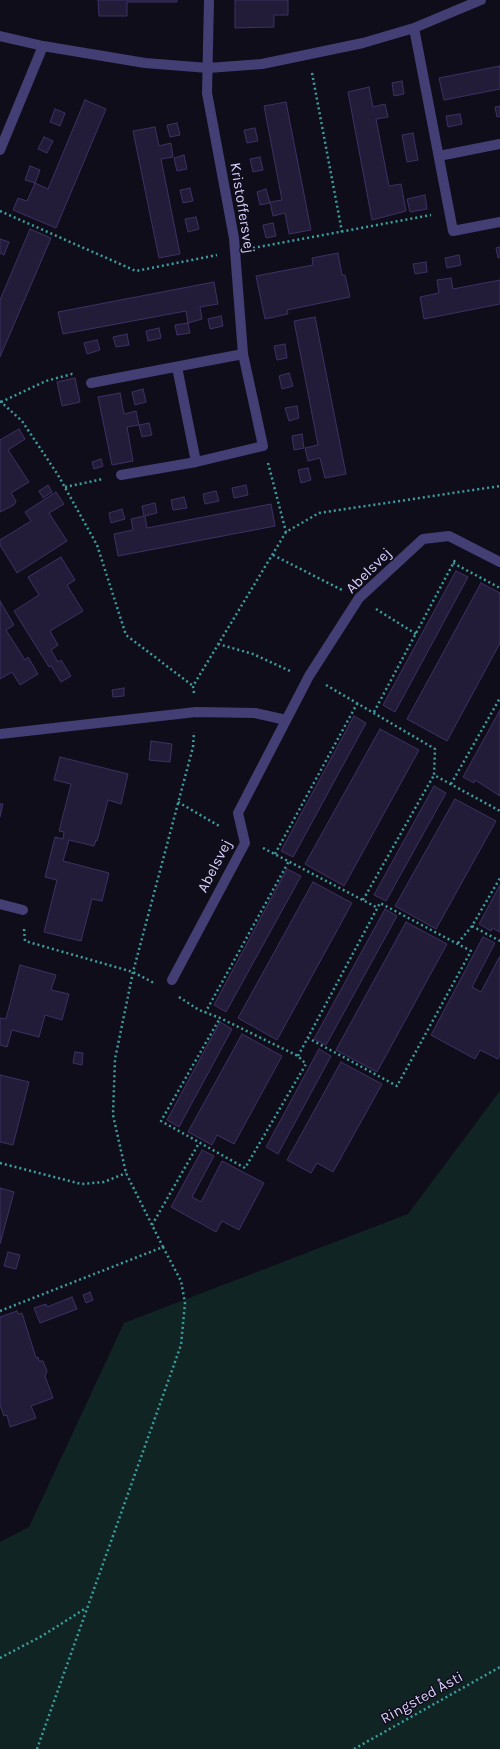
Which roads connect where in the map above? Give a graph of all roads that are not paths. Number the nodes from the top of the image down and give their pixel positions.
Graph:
1 (209, 0) edge
2 (481, 0) edge
3 (414, 28) junction
4 (0, 36) edge
5 (43, 46) junction
6 (208, 68) junction
7 (500, 146) edge
8 (0, 150) edge
9 (439, 156) junction
10 (500, 222) edge
11 (243, 354) junction
12 (177, 367) junction
13 (91, 383) road end
14 (196, 462) junction
15 (121, 475) road end
16 (500, 562) edge
17 (286, 720) junction
18 (0, 734) edge
19 (0, 904) edge
20 (23, 910) road end
21 (172, 980) dead end

1 - 6 street, Kristoffersvej
2 - 3 street
3 - 6 street
3 - 9 street
4 - 5 street
5 - 6 street
5 - 8 street
6 - 11 street, Kristoffersvej
7 - 9 street
9 - 10 street
11 - 12 street
11 - 14 street, Kristoffersvej
12 - 13 street
12 - 14 street
14 - 15 street
16 - 17 street, Abelsvej
17 - 18 street
17 - 21 street, Abelsvej
19 - 20 street

